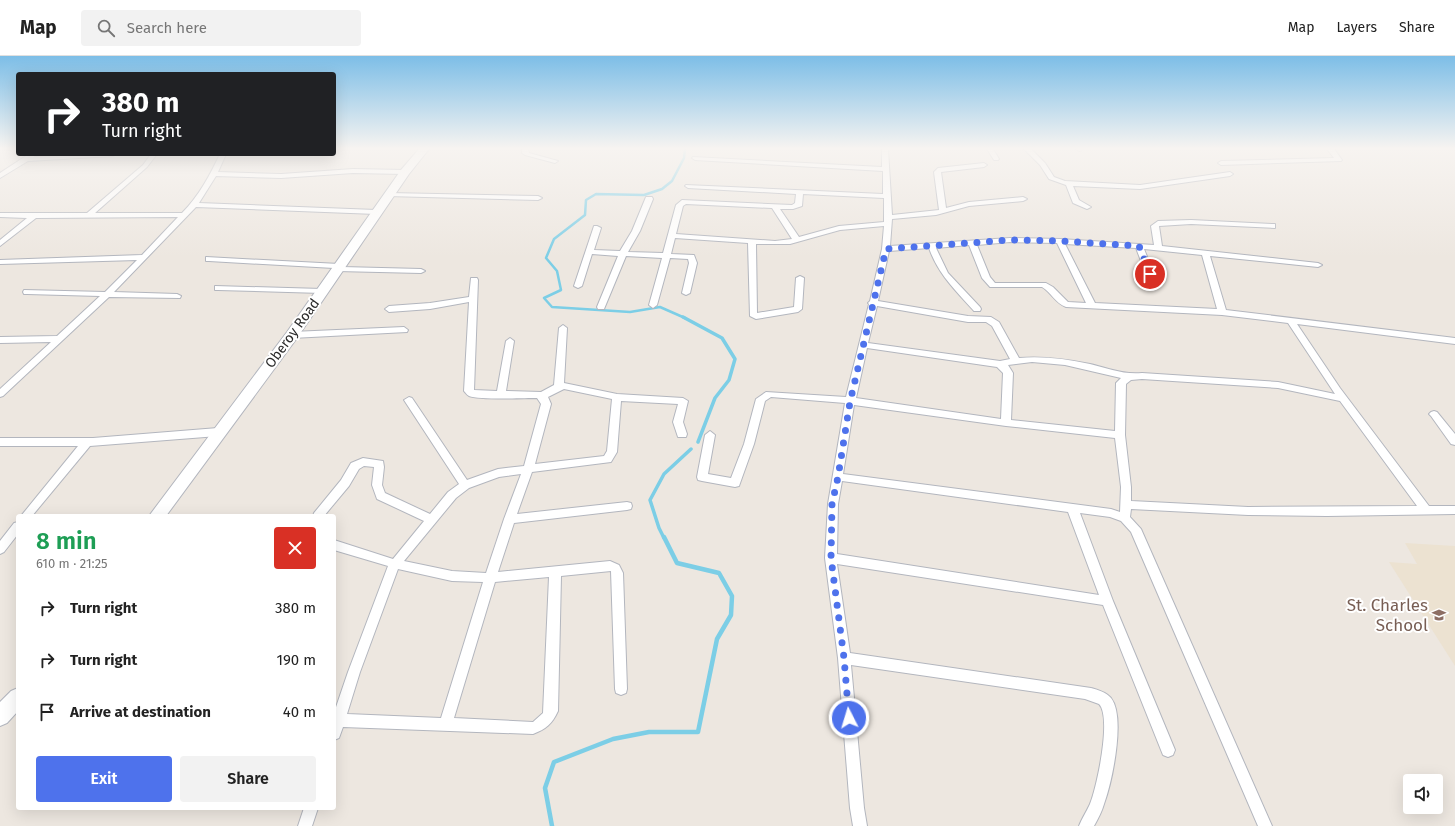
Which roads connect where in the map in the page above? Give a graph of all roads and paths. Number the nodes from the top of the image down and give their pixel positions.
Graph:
1 (123, 185) edge
2 (207, 185) edge
3 (396, 185) edge
4 (887, 185) edge
5 (939, 185) edge
6 (1070, 185) edge
7 (1103, 185) edge
8 (1154, 185) edge
9 (688, 186) dead end
10 (800, 191) junction
11 (389, 195) junction
12 (887, 196) junction
13 (538, 198) dead end
14 (649, 199) dead end
15 (1023, 199) dead end
16 (194, 205) junction
17 (775, 207) junction
18 (1087, 207) dead end
19 (943, 211) junction
20 (376, 212) junction
21 (0, 214) edge
22 (185, 215) junction
23 (34, 216) junction
24 (88, 216) junction
25 (887, 220) junction
26 (1272, 226) dead end
27 (597, 228) dead end
28 (672, 236) junction
29 (797, 240) junction
30 (1060, 241) junction
31 (752, 242) junction
32 (972, 243) junction
33 (0, 244) edge
34 (932, 246) junction
35 (1139, 246) junction
36 (1158, 248) junction
37 (886, 249) junction
38 (589, 252) junction
39 (623, 253) junction
40 (1205, 253) junction
41 (667, 255) junction
42 (144, 257) junction
43 (209, 259) dead end
44 (0, 262) edge
45 (1318, 265) dead end
46 (338, 268) junction
47 (421, 271) dead end
48 (1150, 274) dead end
49 (800, 278) dead end
50 (474, 280) dead end
51 (578, 286) dead end
52 (218, 288) dead end
53 (322, 291) junction
54 (27, 292) dead end
55 (686, 293) dead end
56 (106, 294) junction
57 (176, 296) dead end
58 (473, 299) junction
59 (872, 303) junction
60 (1091, 304) junction
61 (653, 305) dead end
62 (601, 307) dead end
63 (389, 309) dead end
64 (976, 309) dead end
65 (1222, 312) junction
66 (1291, 321) junction
67 (563, 328) dead end
68 (404, 330) dead end
69 (292, 335) junction
70 (58, 339) junction
71 (0, 340) edge
72 (510, 341) dead end
73 (1455, 341) edge
74 (864, 345) junction
75 (1015, 359) junction
76 (1000, 364) junction
77 (1130, 377) junction
78 (559, 387) junction
79 (0, 394) edge
80 (501, 394) junction
81 (542, 396) junction
82 (617, 397) junction
83 (1344, 399) junction
84 (409, 400) dead end
85 (850, 402) junction
86 (1434, 414) dead end
87 (1006, 423) junction
88 (218, 432) junction
89 (682, 434) dead end
90 (710, 435) dead end
91 (1120, 435) junction
92 (1455, 441) edge
93 (0, 442) edge
94 (87, 442) junction
95 (528, 470) junction
96 (838, 477) junction
97 (465, 485) junction
98 (1125, 505) junction
99 (627, 506) dead end
100 (1424, 509) junction
101 (1073, 510) junction
102 (1455, 510) edge
103 (28, 514) edge
104 (158, 514) edge
105 (320, 514) edge
106 (1125, 518) junction
107 (509, 519) junction
108 (431, 520) junction
109 (16, 529) edge
110 (336, 546) edge
111 (0, 549) edge
112 (831, 558) junction
113 (395, 564) junction
114 (555, 571) junction
115 (490, 578) junction
116 (1107, 601) junction
117 (844, 658) junction
118 (621, 689) dead end
119 (336, 720) edge
120 (446, 724) junction
121 (1168, 750) dead end
122 (310, 810) edge
123 (305, 826) edge
124 (860, 826) edge
125 (1086, 826) edge
126 (1265, 826) edge

1 - 24 street
2 - 16 street
3 - 11 street, Oberoy Road
4 - 12 street
5 - 19 street
6 - 18 street
7 - 8 street
9 - 10 street
10 - 12 street
10 - 17 street
11 - 13 street
11 - 20 street, Oberoy Road
12 - 25 street
14 - 39 street
15 - 19 street
16 - 20 street
16 - 22 street
17 - 28 street
17 - 29 street
19 - 25 street
20 - 46 street, Oberoy Road
21 - 23 street
22 - 24 street
22 - 42 street
23 - 24 street
23 - 33 street
25 - 29 street
25 - 37 street
26 - 36 street
27 - 38 street
28 - 31 street
28 - 41 street
29 - 31 street
30 - 32 street
30 - 35 street
30 - 60 street
31 - 49 street
32 - 34 street
32 - 60 street
34 - 37 street
34 - 64 street
35 - 36 street
35 - 48 street
36 - 40 street
37 - 59 street
38 - 39 street
38 - 51 street
39 - 41 street
39 - 62 street
40 - 45 street
40 - 65 street
41 - 55 street
41 - 61 street
42 - 44 street
42 - 56 street
43 - 46 street
46 - 47 street
46 - 53 street, Oberoy Road
50 - 58 street
52 - 53 street
53 - 69 street, Oberoy Road
54 - 56 street
56 - 57 street
56 - 70 street
58 - 63 street
58 - 80 street
59 - 74 street
59 - 75 street
60 - 65 street
65 - 66 street
66 - 73 street
66 - 83 street
67 - 78 street
68 - 69 street
69 - 88 street, Oberoy Road
70 - 71 street
70 - 79 street
72 - 80 street
74 - 76 street
74 - 85 street
75 - 76 street
75 - 77 street
76 - 87 street
77 - 83 street
77 - 91 street
78 - 81 street
78 - 82 street
80 - 81 street
81 - 95 street
82 - 89 street
82 - 95 street
83 - 100 street
84 - 97 street
85 - 87 street
85 - 90 street
85 - 96 street
86 - 92 street
87 - 91 street
88 - 94 street
88 - 104 street, Oberoy Road
91 - 98 street
93 - 94 street
94 - 103 street
95 - 97 street
95 - 107 street
96 - 101 street
96 - 112 street
97 - 108 street
98 - 100 street
98 - 106 street
99 - 107 street
100 - 102 street
101 - 106 street
101 - 116 street
105 - 108 street
106 - 126 street
107 - 115 street
108 - 113 street
109 - 111 street
110 - 113 street
112 - 116 street
112 - 117 street
113 - 115 street
113 - 119 street
114 - 115 street
114 - 118 street
114 - 120 street
115 - 120 street
116 - 121 street
117 - 124 street
117 - 125 street
119 - 120 street
122 - 123 street

